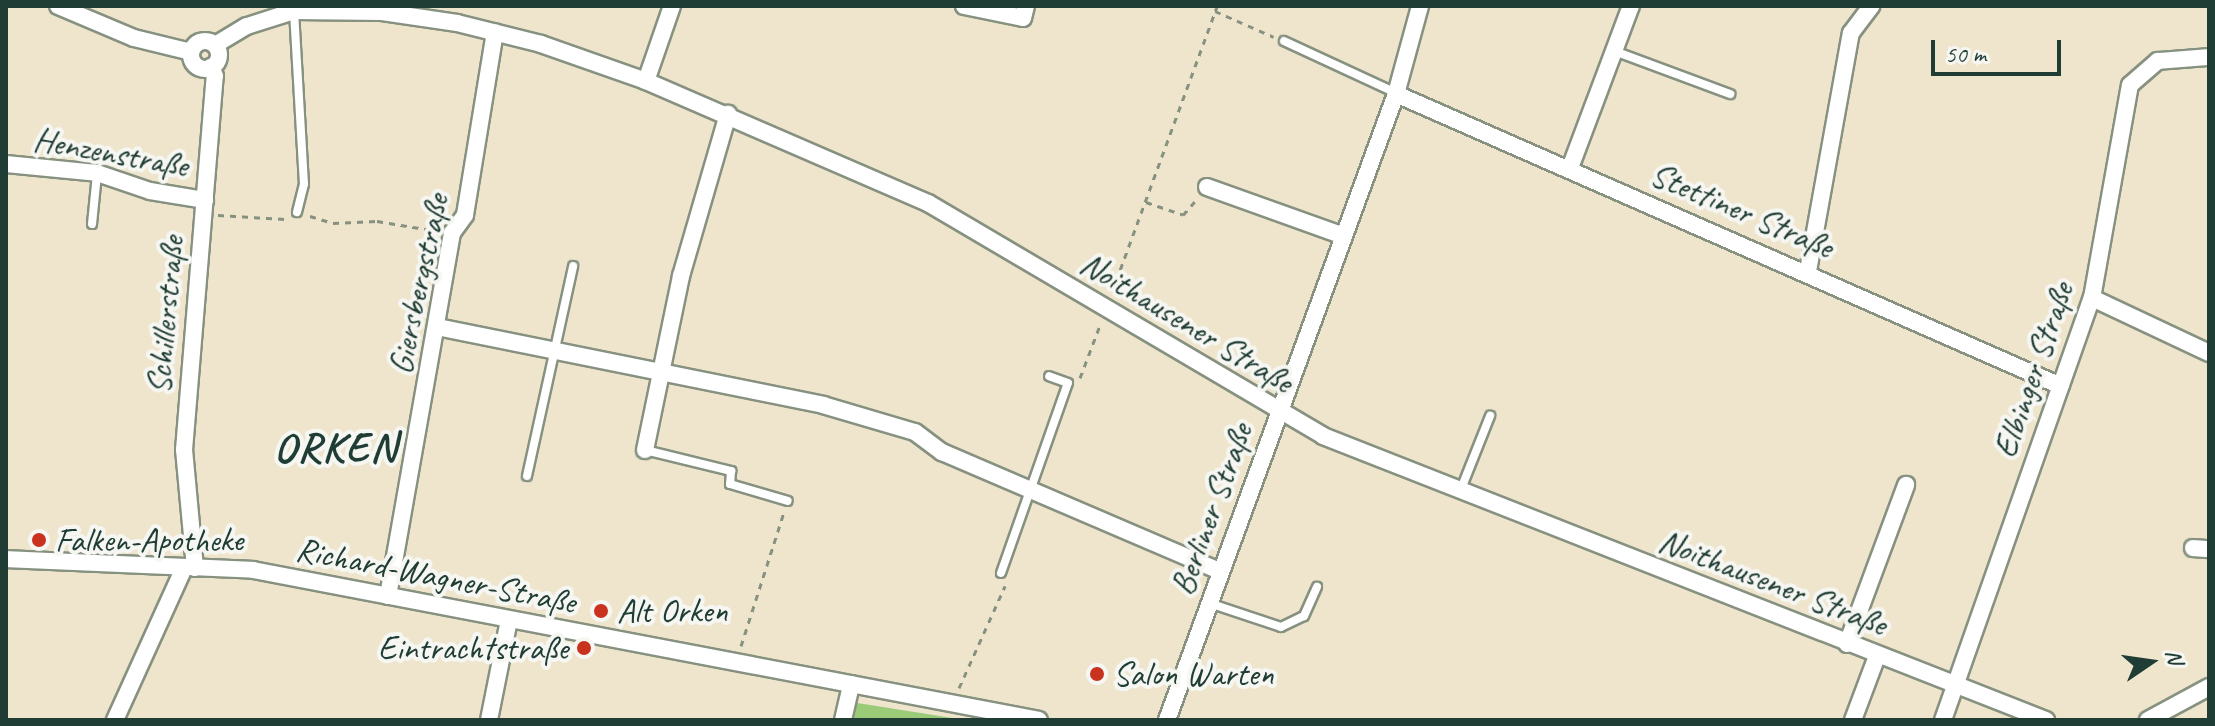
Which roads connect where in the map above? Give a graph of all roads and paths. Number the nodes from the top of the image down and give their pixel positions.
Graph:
1 (58, 6) edge
2 (672, 6) edge
3 (964, 6) edge
4 (1026, 6) edge
5 (1217, 6) edge
6 (1420, 6) edge
7 (1631, 6) edge
8 (1871, 6) edge
9 (294, 9) edge
10 (1215, 11) junction
11 (495, 32) junction
12 (1284, 41) joint
13 (215, 45) junction
14 (1614, 51) junction
15 (191, 52) junction
16 (2209, 57) edge
17 (211, 67) junction
18 (646, 81) junction
19 (1396, 94) junction
20 (1730, 94) dead end
21 (728, 114) junction
22 (6, 164) edge
23 (1570, 168) junction
24 (97, 173) junction
25 (1207, 187) joint
26 (1145, 202) junction
27 (204, 206) junction
28 (297, 212) junction
29 (92, 224) dead end
30 (452, 233) junction
31 (1344, 236) junction
32 (573, 266) dead end
33 (1808, 271) junction
34 (2092, 298) junction
35 (1106, 308) junction
36 (437, 327) junction
37 (555, 351) junction
38 (2209, 353) edge
39 (660, 374) junction
40 (1049, 376) dead end
41 (2061, 386) junction
42 (1278, 412) junction
43 (1490, 416) dead end
44 (645, 450) joint
45 (527, 476) dead end
46 (1906, 485) dead end
47 (1035, 489) junction
48 (1460, 491) junction
49 (788, 501) joint
50 (6, 559) edge
51 (190, 568) junction
52 (1219, 571) junction
53 (1001, 573) joint
54 (1317, 587) dead end
55 (388, 596) junction
56 (1208, 602) junction
57 (509, 620) junction
58 (1847, 644) junction
59 (1877, 656) junction
60 (735, 663) junction
61 (851, 684) junction
62 (1954, 685) junction
63 (2209, 687) edge
64 (952, 703) junction
65 (115, 720) edge
66 (489, 720) edge
67 (843, 720) edge
68 (1039, 720) edge
69 (1167, 720) edge
70 (1853, 720) edge
71 (1943, 720) edge
72 (2046, 720) edge
73 (2148, 720) edge

1 - 15 street
2 - 18 street
3 - 4 street
5 - 10 path
6 - 19 street, Berliner Straße
7 - 14 street
8 - 33 street
9 - 11 street, Noithausener Straße
9 - 13 street
9 - 28 lane
10 - 12 path
10 - 26 path
11 - 18 street, Noithausener Straße
11 - 30 street, Giersbergstraße
12 - 19 lane
13 - 15 street
13 - 17 street
14 - 20 lane
14 - 23 street
15 - 17 street
16 - 34 street, Elbinger Straße
17 - 27 street, Schillerstraße
18 - 21 street, Noithausener Straße
19 - 23 street, Stettiner Straße
19 - 31 street, Berliner Straße
21 - 35 street, Noithausener Straße
21 - 39 street
22 - 24 street, Henzenstraße
23 - 33 street, Stettiner Straße
24 - 27 street, Henzenstraße
24 - 29 lane
25 - 26 path
25 - 31 street
26 - 35 path
27 - 28 path
27 - 51 street, Schillerstraße
28 - 30 path
30 - 36 street, Giersbergstraße
31 - 42 street, Berliner Straße
32 - 37 lane
33 - 41 street, Stettiner Straße
34 - 38 street
34 - 41 street, Elbinger Straße
35 - 42 street, Noithausener Straße
36 - 37 street
36 - 55 street, Giersbergstraße
37 - 39 street
37 - 45 lane
39 - 44 street
39 - 47 street
40 - 47 lane
41 - 62 street, Elbinger Straße
42 - 48 street, Noithausener Straße
42 - 52 street, Berliner Straße
43 - 48 lane
44 - 49 lane
46 - 58 street
47 - 52 street
47 - 53 lane
48 - 58 street, Noithausener Straße
49 - 60 path
50 - 51 street, Richard-Wagner-Straße
51 - 55 street, Richard-Wagner-Straße
51 - 65 street, Schillerstraße
52 - 56 street, Berliner Straße
53 - 64 path
54 - 56 lane
55 - 57 street, Richard-Wagner-Straße
56 - 69 street, Berliner Straße
57 - 60 street, Richard-Wagner-Straße
57 - 66 street
58 - 59 street, Noithausener Straße
59 - 62 street, Noithausener Straße
59 - 70 street
60 - 61 street, Richard-Wagner-Straße
61 - 64 street, Richard-Wagner-Straße
61 - 67 street
62 - 71 street, Elbinger Straße
62 - 72 street, Noithausener Straße
63 - 73 street
64 - 68 street, Richard-Wagner-Straße

